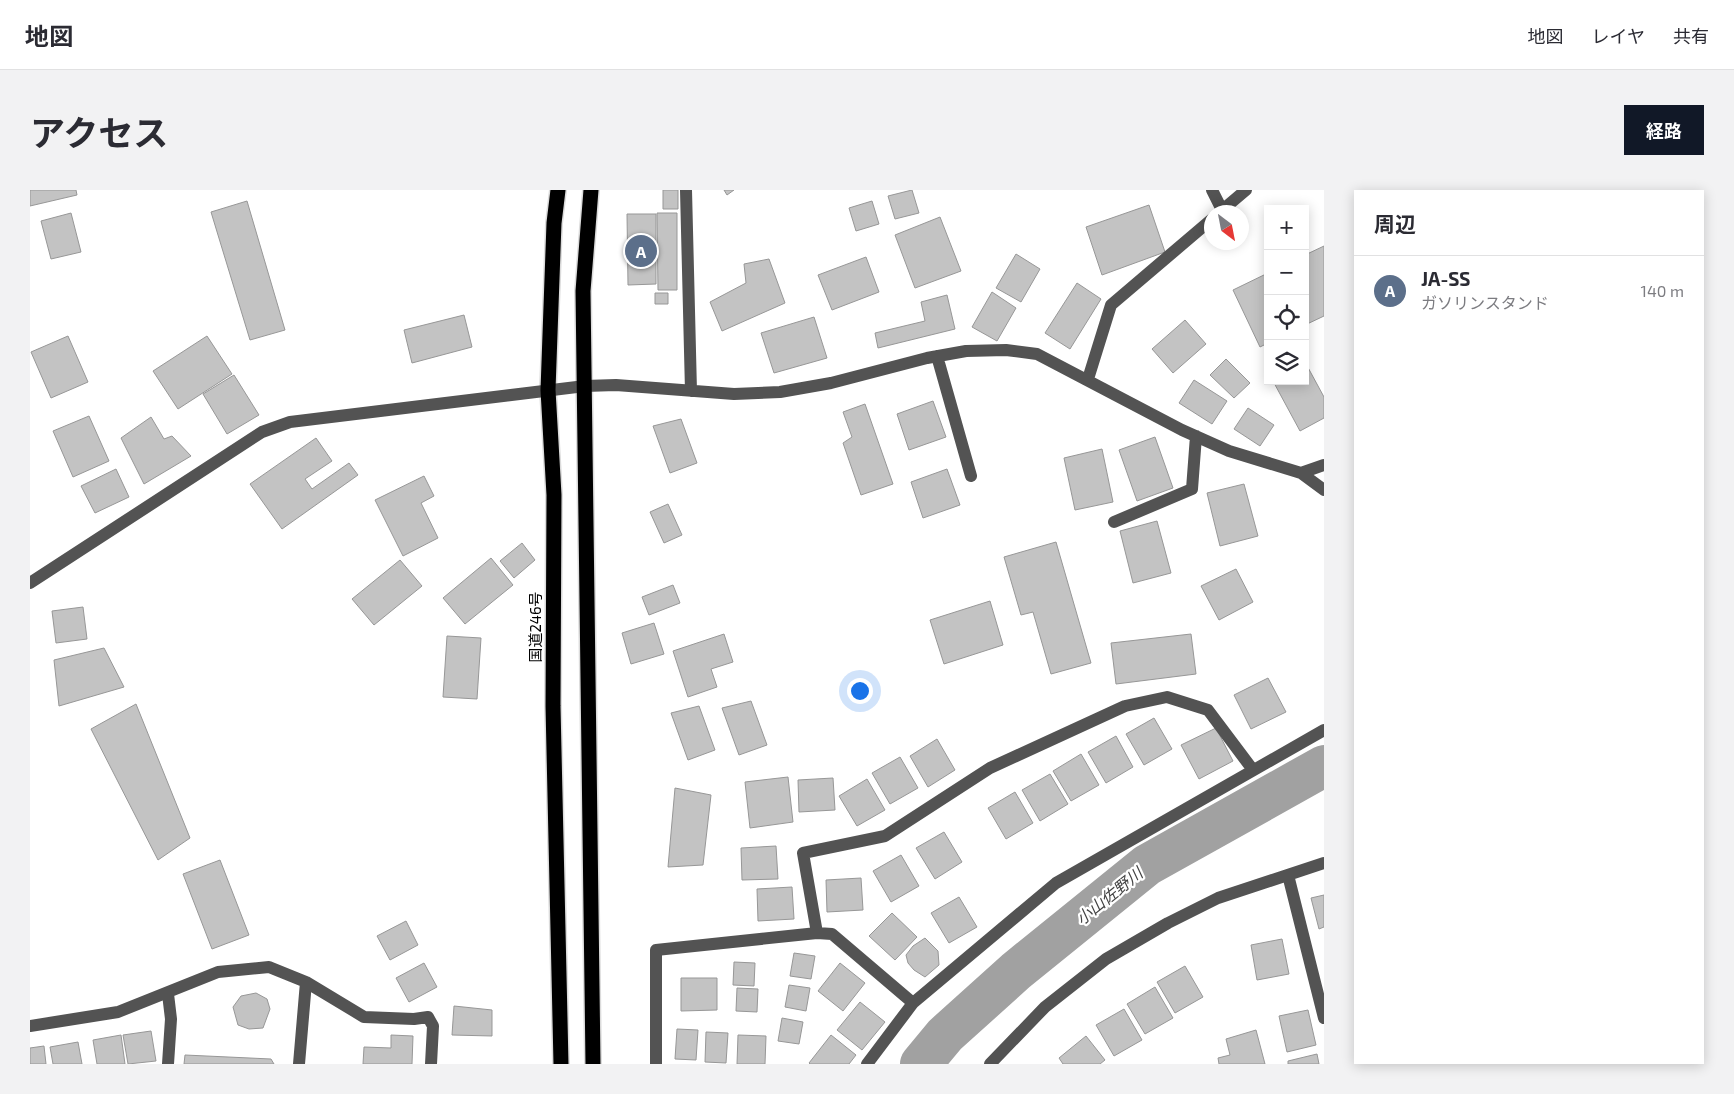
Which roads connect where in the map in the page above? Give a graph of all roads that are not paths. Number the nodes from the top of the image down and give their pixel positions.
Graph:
1 (558, 190) edge
2 (591, 190) edge
3 (686, 190) edge
4 (1212, 190) edge
5 (1246, 190) edge
6 (1218, 205) edge
7 (1228, 205) edge
8 (1204, 226) edge
9 (937, 356) junction
10 (1088, 379) junction
11 (585, 386) junction
12 (548, 390) junction
13 (690, 391) junction
14 (1196, 436) junction
15 (1324, 466) edge
16 (1301, 473) junction
17 (970, 476) dead end
18 (1324, 490) edge
19 (1114, 522) dead end
20 (30, 583) edge
21 (1324, 730) edge
22 (1253, 770) junction
23 (1324, 863) edge
24 (1288, 875) junction
25 (817, 933) junction
26 (306, 982) junction
27 (168, 994) junction
28 (913, 1003) junction
29 (1324, 1018) edge
30 (30, 1026) edge
31 (168, 1064) edge
32 (299, 1064) edge
33 (431, 1064) edge
34 (562, 1064) edge
35 (593, 1064) edge
36 (656, 1064) edge
37 (867, 1064) edge
38 (990, 1064) edge

1 - 12 highway, 国道246号
2 - 11 highway
3 - 13 street
4 - 6 street
5 - 7 street
8 - 10 street
9 - 10 street
9 - 13 street
9 - 17 street
10 - 14 street
11 - 12 street
11 - 13 street
11 - 35 highway
12 - 20 street
12 - 34 highway, 国道246号
14 - 16 street
14 - 19 street
15 - 16 street
16 - 18 street
21 - 22 street
22 - 25 street
22 - 28 street
23 - 24 street
24 - 29 street
24 - 38 street
25 - 28 street
25 - 36 street
26 - 27 street
26 - 32 street
26 - 33 street
27 - 30 street
27 - 31 street
28 - 37 street

